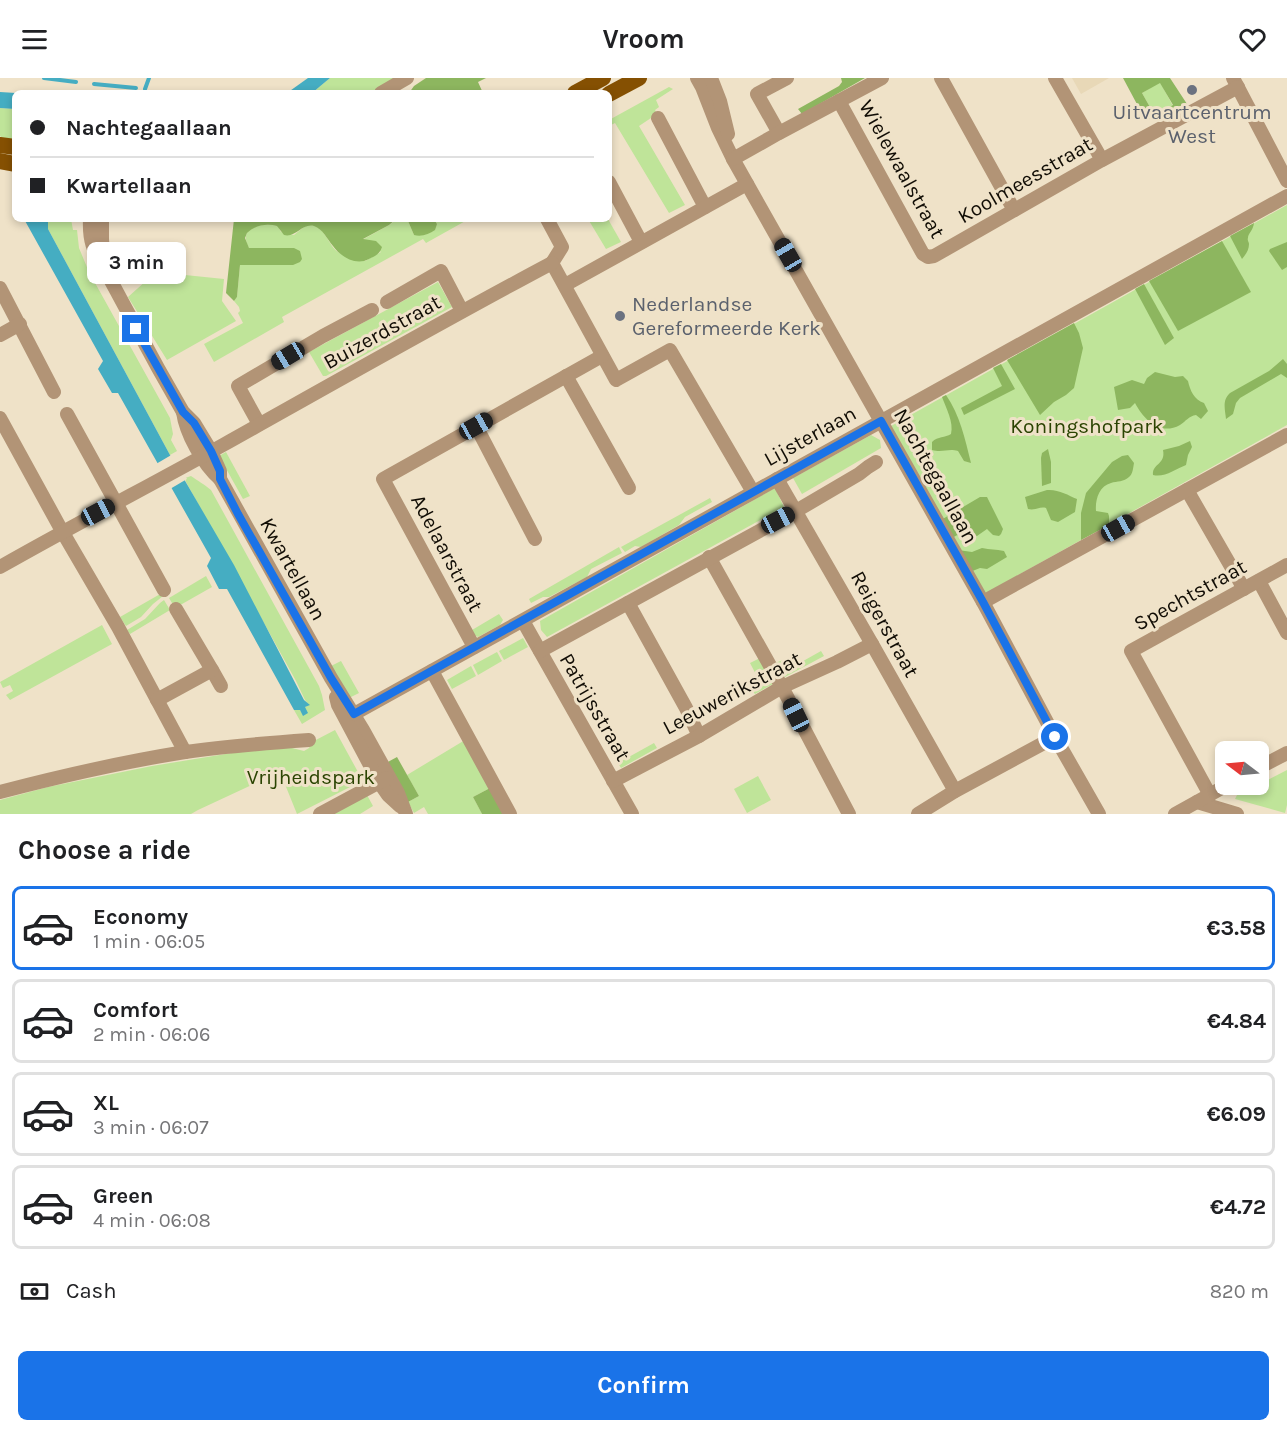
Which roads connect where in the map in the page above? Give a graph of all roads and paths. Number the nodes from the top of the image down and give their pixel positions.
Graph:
1 (407, 78) edge
2 (603, 78) edge
3 (639, 78) edge
4 (697, 78) edge
5 (711, 78) edge
6 (787, 78) edge
7 (882, 78) edge
8 (941, 78) edge
9 (1055, 78) edge
10 (1235, 83) edge
11 (389, 90) edge
12 (581, 90) edge
13 (612, 92) edge
14 (839, 101) junction
15 (658, 118) dead end
16 (779, 133) junction
17 (733, 159) junction
18 (1102, 160) junction
19 (1287, 181) edge
20 (747, 184) junction
21 (612, 188) edge
22 (1287, 196) edge
23 (705, 207) junction
24 (1014, 210) junction
25 (90, 222) edge
26 (102, 222) edge
27 (549, 222) edge
28 (641, 242) junction
29 (928, 257) joint
30 (552, 263) junction
31 (104, 268) junction
32 (565, 285) junction
33 (0, 288) edge
34 (387, 302) dead end
35 (372, 310) dead end
36 (462, 311) junction
37 (20, 324) junction
38 (0, 335) edge
39 (602, 356) junction
40 (566, 376) junction
41 (54, 392) dead end
42 (67, 414) dead end
43 (0, 418) edge
44 (881, 421) junction
45 (259, 424) junction
46 (476, 426) junction
47 (1287, 435) edge
48 (206, 453) junction
49 (876, 462) dead end
50 (777, 479) junction
51 (629, 488) dead end
52 (1187, 490) junction
53 (753, 492) junction
54 (116, 502) junction
55 (796, 511) junction
56 (62, 531) junction
57 (535, 539) dead end
58 (709, 557) junction
59 (1287, 565) edge
60 (0, 567) edge
61 (1258, 581) junction
62 (1244, 589) junction
63 (164, 590) dead end
64 (983, 602) junction
65 (628, 603) junction
66 (176, 609) dead end
67 (523, 621) junction
68 (1287, 633) edge
69 (872, 644) junction
70 (474, 647) junction
71 (540, 651) junction
72 (212, 670) junction
73 (432, 671) junction
74 (331, 678) junction
75 (220, 686) dead end
76 (782, 687) junction
77 (157, 700) junction
78 (354, 714) junction
79 (699, 736) junction
80 (1055, 737) junction
81 (309, 740) dead end
82 (185, 752) junction
83 (1287, 753) edge
84 (1269, 762) edge
85 (384, 779) junction
86 (613, 781) junction
87 (955, 791) junction
88 (0, 792) edge
89 (1215, 792) edge
90 (1210, 795) junction
91 (1197, 802) junction
92 (405, 811) edge
93 (320, 814) edge
94 (510, 814) edge
95 (632, 814) edge
96 (849, 814) edge
97 (918, 814) edge
98 (1099, 814) edge
99 (1176, 814) edge
100 (1237, 814) edge

1 - 11 street
2 - 12 main road
3 - 13 main road
4 - 17 street, Nachtegaallaan
5 - 17 street, Nachtegaallaan
6 - 16 street
7 - 14 street
8 - 24 street
9 - 18 street
10 - 18 street, Koolmeesstraat
10 - 19 street
14 - 16 street
14 - 29 street, Wielewaalstraat
15 - 23 street
16 - 17 street
17 - 20 street, Nachtegaallaan
18 - 24 street, Koolmeesstraat
20 - 23 street
20 - 44 street, Nachtegaallaan
21 - 28 street
22 - 44 street, Lijsterlaan
23 - 28 street
24 - 29 street, Koolmeesstraat
25 - 31 street, Kwartellaan
26 - 31 street, Kwartellaan
27 - 30 street
28 - 32 street
30 - 32 street
30 - 36 street, Buizerdstraat
31 - 48 street, Kwartellaan
32 - 39 street
33 - 37 street
34 - 36 street, Buizerdstraat
35 - 45 street, Buizerdstraat
36 - 45 street, Buizerdstraat
37 - 38 street
37 - 41 street
39 - 40 street
39 - 53 street
40 - 46 street
40 - 51 street
42 - 54 street
43 - 56 street
44 - 50 street, Lijsterlaan
44 - 64 street, Nachtegaallaan
45 - 48 street, Buizerdstraat
46 - 57 street
46 - 70 street, Adelaarstraat
47 - 52 street
48 - 54 street, Buizerdstraat
48 - 74 street, Kwartellaan
49 - 55 street
50 - 53 street, Lijsterlaan
50 - 55 street, Reigerstraat
52 - 62 street
52 - 64 street
53 - 67 street, Lijsterlaan
54 - 56 street, Buizerdstraat
54 - 63 street
55 - 58 street
55 - 69 street, Reigerstraat
56 - 60 street, Buizerdstraat
56 - 77 street
58 - 65 street
58 - 76 street
59 - 61 street, Spechtstraat
61 - 62 street, Spechtstraat
61 - 68 street
62 - 90 street, Spechtstraat
64 - 80 street, Nachtegaallaan
65 - 71 street
65 - 79 street
66 - 72 street
67 - 70 street, Lijsterlaan
67 - 71 street, Patrijsstraat
69 - 76 street, Leeuwerikstraat
69 - 87 street, Reigerstraat
70 - 73 street, Lijsterlaan
71 - 86 street, Patrijsstraat
72 - 75 street
72 - 77 street
73 - 78 street, Lijsterlaan
73 - 94 street
74 - 78 street, Kwartellaan
74 - 85 street, Kwartellaan
76 - 79 street, Leeuwerikstraat
76 - 96 street
77 - 82 street
78 - 85 street, Kwartellaan
79 - 86 street, Leeuwerikstraat
80 - 87 street
80 - 98 street, Nachtegaallaan
81 - 82 street
82 - 88 street
83 - 84 street
85 - 92 street, Kwartellaan
85 - 93 street
86 - 95 street, Patrijsstraat
87 - 97 street
89 - 90 street
90 - 91 street
91 - 99 street
91 - 100 street

